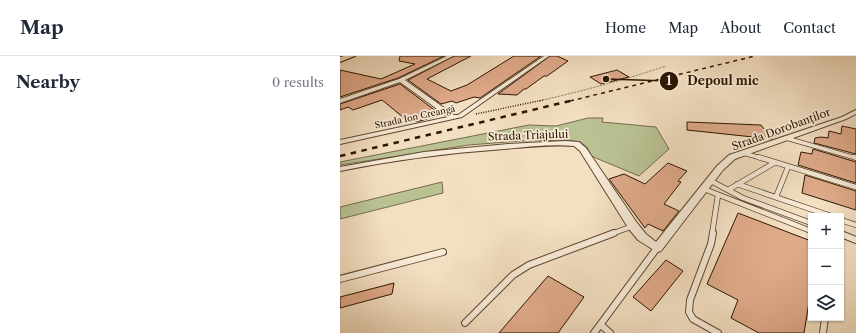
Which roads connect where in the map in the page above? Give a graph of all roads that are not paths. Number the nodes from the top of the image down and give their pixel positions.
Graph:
1 (351, 56) edge
2 (451, 56) edge
3 (547, 56) edge
4 (340, 60) edge
5 (401, 80) junction
6 (340, 101) edge
7 (856, 112) edge
8 (454, 118) junction
9 (786, 138) junction
10 (340, 142) edge
11 (742, 153) junction
12 (856, 158) edge
13 (774, 162) junction
14 (788, 167) junction
15 (340, 169) edge
16 (710, 181) junction
17 (738, 184) junction
18 (856, 187) edge
19 (704, 189) junction
20 (728, 190) junction
21 (718, 195) junction
22 (776, 197) junction
23 (821, 213) edge
24 (844, 221) edge
25 (808, 222) edge
26 (856, 225) edge
27 (633, 226) junction
28 (808, 230) edge
29 (844, 235) edge
30 (856, 240) edge
31 (657, 248) junction
32 (443, 252) dead end
33 (340, 279) edge
34 (825, 321) edge
35 (465, 323) dead end
36 (601, 325) junction
37 (594, 333) edge
38 (610, 333) edge
39 (718, 333) edge
40 (823, 333) edge

1 - 4 main road
2 - 5 street
3 - 8 street, Strada Ion Creangă
5 - 6 street
5 - 8 street
7 - 9 street, Strada Dorobanților
8 - 10 street, Strada Ion Creangă
9 - 11 street, Strada Dorobanților
9 - 12 lane
11 - 13 lane
11 - 16 street, Strada Dorobanților
13 - 14 lane
13 - 17 lane
14 - 18 lane
14 - 22 lane
15 - 27 street, Strada Triajului
16 - 19 street, Strada Dorobanților
16 - 20 lane
17 - 20 lane
17 - 22 lane
19 - 21 lane
19 - 31 street, Strada Dorobanților
20 - 25 lane
21 - 28 lane
21 - 39 lane
22 - 23 lane
24 - 26 lane
27 - 31 street, Strada Triajului
27 - 35 lane
29 - 30 lane
31 - 36 lane
32 - 33 lane
34 - 40 lane
36 - 37 lane
36 - 38 lane

